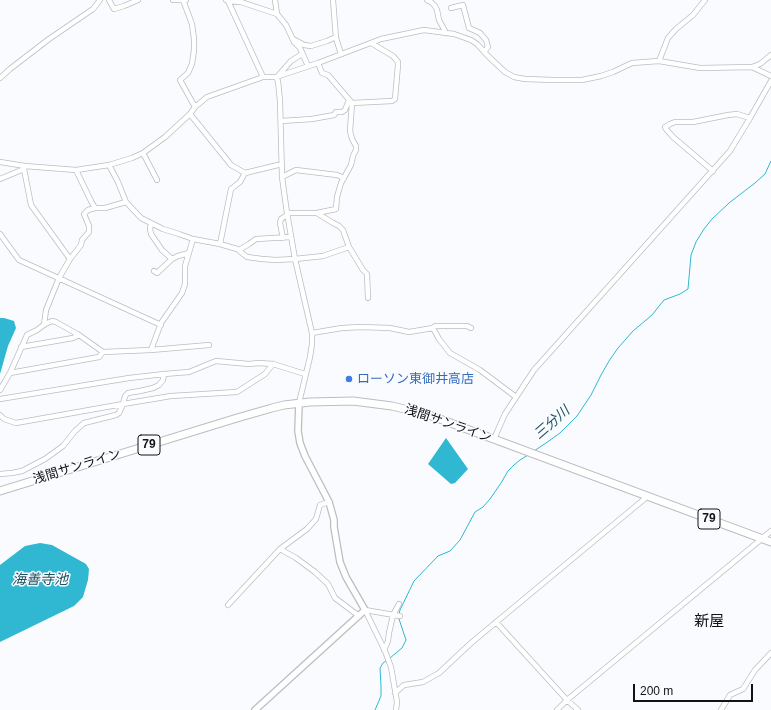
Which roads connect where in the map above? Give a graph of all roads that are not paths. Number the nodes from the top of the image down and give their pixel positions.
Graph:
1 (100, 0) edge
2 (109, 0) edge
3 (138, 0) edge
4 (173, 0) edge
5 (185, 0) edge
6 (227, 0) edge
7 (276, 0) edge
8 (333, 0) edge
9 (427, 0) edge
10 (705, 0) edge
11 (433, 2) edge
12 (451, 8) dead end
13 (277, 14) junction
14 (446, 33) junction
15 (336, 37) junction
16 (292, 38) junction
17 (370, 43) junction
18 (484, 52) junction
19 (302, 54) junction
20 (341, 54) junction
21 (771, 55) edge
22 (659, 61) junction
23 (318, 63) junction
24 (308, 66) junction
25 (752, 68) junction
26 (771, 76) edge
27 (263, 77) junction
28 (276, 77) junction
29 (0, 78) edge
30 (771, 81) edge
31 (350, 101) junction
32 (195, 106) junction
33 (190, 114) junction
34 (750, 118) junction
35 (280, 121) junction
36 (143, 153) junction
37 (0, 162) edge
38 (282, 164) junction
39 (109, 165) junction
40 (24, 168) junction
41 (76, 170) junction
42 (713, 171) junction
43 (245, 173) junction
44 (282, 177) junction
45 (344, 178) junction
46 (0, 179) edge
47 (157, 180) dead end
48 (126, 202) junction
49 (95, 208) junction
50 (287, 214) junction
51 (317, 214) junction
52 (151, 223) junction
53 (0, 234) edge
54 (283, 238) junction
55 (291, 238) junction
56 (193, 239) junction
57 (220, 244) junction
58 (349, 247) junction
59 (239, 250) junction
60 (189, 253) junction
61 (70, 259) junction
62 (172, 259) junction
63 (295, 259) junction
64 (154, 271) dead end
65 (59, 278) junction
66 (368, 298) dead end
67 (44, 325) junction
68 (161, 325) junction
69 (433, 328) junction
70 (471, 328) dead end
71 (312, 333) junction
72 (78, 335) junction
73 (209, 345) dead end
74 (21, 347) junction
75 (151, 350) junction
76 (103, 352) junction
77 (273, 364) junction
78 (10, 373) junction
79 (164, 374) junction
80 (305, 374) junction
81 (0, 390) edge
82 (516, 397) junction
83 (0, 400) edge
84 (299, 403) junction
85 (123, 404) junction
86 (0, 415) edge
87 (494, 439) junction
88 (0, 474) edge
89 (0, 491) edge
90 (648, 496) junction
91 (329, 502) junction
92 (771, 531) edge
93 (762, 538) junction
94 (771, 542) edge
95 (280, 549) junction
96 (399, 604) dead end
97 (228, 605) dead end
98 (365, 610) junction
99 (393, 614) junction
100 (359, 616) junction
101 (400, 616) dead end
102 (496, 622) junction
103 (384, 650) junction
104 (771, 653) edge
105 (395, 693) junction
106 (567, 700) junction
107 (255, 710) edge
108 (396, 710) edge
109 (557, 710) edge
110 (578, 710) edge
111 (721, 710) edge

1 - 29 street
2 - 3 street
4 - 5 street
5 - 32 street
6 - 13 street
6 - 27 street
7 - 13 street
8 - 15 street
9 - 11 street
10 - 22 street
11 - 14 street
12 - 18 street
13 - 16 street
14 - 17 street
14 - 18 street
15 - 16 street
15 - 20 street
16 - 19 street
17 - 20 street
17 - 31 street
18 - 22 street
19 - 24 street
19 - 28 street
20 - 23 street
21 - 25 street
22 - 25 street
23 - 24 street
23 - 31 street
24 - 28 street
25 - 26 street
27 - 28 street
27 - 32 street
28 - 35 street
30 - 34 street
31 - 35 street
31 - 45 street
32 - 33 street
33 - 36 street
33 - 43 street
34 - 42 street
34 - 42 street
35 - 38 street
36 - 39 street
36 - 47 street
37 - 40 street
38 - 43 street
38 - 44 street
39 - 41 street
39 - 48 street
40 - 41 street
40 - 46 street
40 - 61 street
41 - 49 street
42 - 82 street
43 - 57 street
44 - 45 street
44 - 50 street
45 - 51 street
48 - 49 street
48 - 52 street
49 - 61 street
50 - 51 street
50 - 54 street
50 - 55 street
51 - 58 street
52 - 56 street
52 - 62 street
53 - 65 street
54 - 55 street
54 - 59 street
55 - 63 street
56 - 57 street
56 - 60 street
57 - 59 street
58 - 63 street
58 - 66 street
59 - 63 street
60 - 62 street
60 - 68 street
61 - 65 street
62 - 64 street
63 - 71 street
65 - 67 street
65 - 68 street
67 - 72 street
67 - 74 street
68 - 75 street
69 - 70 street
69 - 71 street
69 - 82 street
71 - 80 street
72 - 74 street
72 - 76 street
73 - 75 street
74 - 78 street
75 - 76 street
76 - 78 street
77 - 79 street
77 - 80 street
77 - 85 street
78 - 81 street
79 - 83 street
79 - 85 street
80 - 84 street
82 - 87 street
84 - 87 main road, 浅間サンライン / 79
84 - 89 main road, 浅間サンライン / 79
84 - 91 street
85 - 86 street
85 - 88 street
87 - 90 main road, 浅間サンライン / 79
90 - 93 main road, 浅間サンライン / 79
90 - 102 street
91 - 95 street
91 - 98 street
92 - 93 street
93 - 94 main road, 浅間サンライン / 79
93 - 106 street
95 - 97 street
95 - 100 street
96 - 99 street
98 - 99 street
98 - 100 street
98 - 103 street
99 - 101 street
99 - 103 street
100 - 107 street
102 - 105 street
102 - 106 street
103 - 105 street
104 - 111 street
105 - 108 street
106 - 109 street
106 - 110 street

